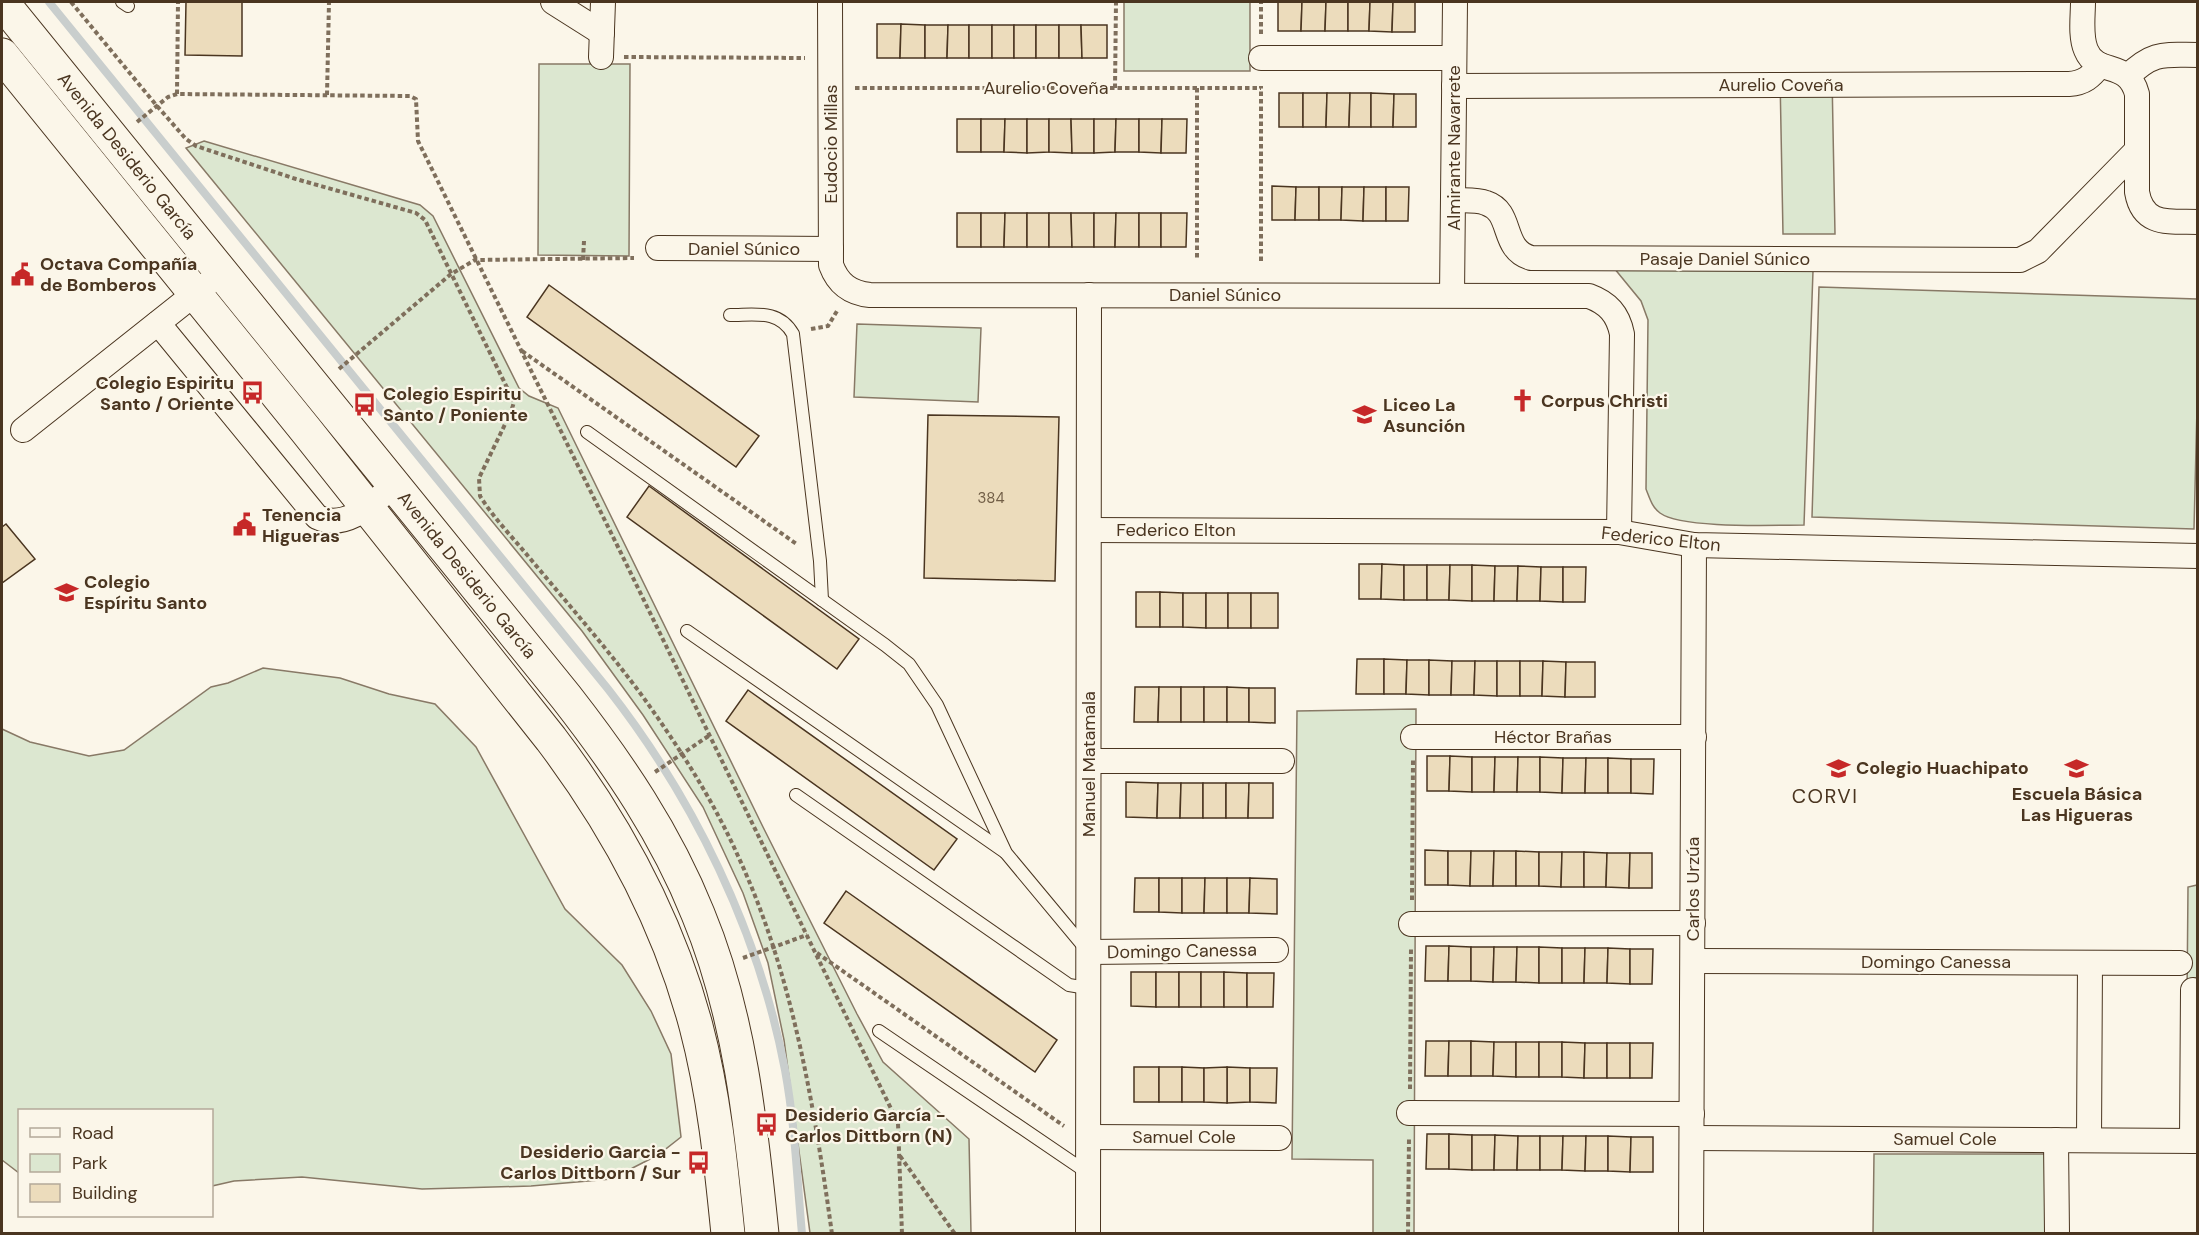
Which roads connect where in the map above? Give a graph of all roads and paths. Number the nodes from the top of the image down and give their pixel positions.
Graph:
1 (2, 2) edge
2 (70, 2) edge
3 (178, 2) edge
4 (329, 2) edge
5 (553, 2) edge
6 (603, 2) edge
7 (830, 2) edge
8 (1116, 2) edge
9 (1261, 2) edge
10 (1455, 2) edge
11 (2083, 2) edge
12 (602, 45) junction
13 (2, 55) edge
14 (2198, 55) edge
15 (830, 58) junction
16 (1261, 58) junction
17 (1454, 58) junction
18 (2100, 65) junction
19 (2128, 76) junction
20 (1454, 86) junction
21 (830, 88) junction
22 (1115, 88) junction
23 (1197, 88) junction
24 (1261, 88) junction
25 (177, 94) junction
26 (327, 95) junction
27 (157, 106) junction
28 (137, 123) dead end
29 (2137, 150) junction
30 (127, 155) junction
31 (100, 176) junction
32 (1453, 201) junction
33 (2198, 222) edge
34 (584, 242) dead end
35 (658, 248) joint
36 (831, 249) junction
37 (475, 260) junction
38 (583, 260) junction
39 (1197, 260) dead end
40 (1260, 261) dead end
41 (221, 272) junction
42 (451, 274) junction
43 (846, 287) junction
44 (195, 293) junction
45 (1089, 295) junction
46 (1452, 295) junction
47 (730, 315) dead end
48 (158, 323) junction
49 (793, 334) junction
50 (521, 350) junction
51 (338, 370) dead end
52 (23, 430) dead end
53 (587, 432) dead end
54 (394, 485) junction
55 (367, 507) junction
56 (1089, 530) junction
57 (1619, 532) junction
58 (1694, 545) junction
59 (2198, 556) edge
60 (820, 561) junction
61 (458, 565) junction
62 (431, 586) junction
63 (822, 600) junction
64 (687, 631) dead end
65 (710, 735) junction
66 (1413, 737) joint
67 (1694, 737) junction
68 (681, 754) junction
69 (1089, 761) junction
70 (1282, 761) dead end
71 (655, 771) dead end
72 (796, 795) dead end
73 (1006, 853) junction
74 (1693, 923) junction
75 (1411, 924) junction
76 (807, 935) junction
77 (773, 948) junction
78 (1276, 950) dead end
79 (1089, 952) junction
80 (816, 953) junction
81 (744, 958) dead end
82 (1693, 962) junction
83 (2090, 963) junction
84 (2180, 963) dead end
85 (1089, 984) junction
86 (2193, 990) dead end
87 (730, 1016) junction
88 (696, 1026) junction
89 (879, 1031) dead end
90 (1409, 1113) junction
91 (1064, 1126) dead end
92 (1692, 1126) junction
93 (1089, 1137) junction
94 (1279, 1138) dead end
95 (2056, 1140) junction
96 (2090, 1140) junction
97 (2195, 1141) edge
98 (899, 1155) junction
99 (1089, 1173) junction
100 (728, 1233) edge
101 (762, 1233) edge
102 (832, 1233) edge
103 (902, 1233) edge
104 (955, 1233) edge
105 (1088, 1233) edge
106 (1408, 1233) edge
107 (1691, 1233) edge
108 (2057, 1233) edge

1 - 30 main road, Avenida Desiderio García
2 - 27 path
3 - 25 path
4 - 26 path
5 - 12 street
6 - 12 street
7 - 15 street, Eudocio Millas
8 - 22 path
9 - 16 path
10 - 17 street, Almirante Navarrete
11 - 18 street
12 - 15 path
13 - 31 main road, Avenida Desiderio García
14 - 19 street
15 - 21 street, Eudocio Millas
16 - 17 street
16 - 24 path
17 - 20 street, Almirante Navarrete
18 - 19 street
18 - 20 street, Aurelio Coveña
19 - 29 street
20 - 32 street, Almirante Navarrete
21 - 22 path, Aurelio Coveña
21 - 36 street, Eudocio Millas
22 - 23 path, Aurelio Coveña
23 - 24 path, Aurelio Coveña
23 - 39 path
24 - 40 path
25 - 26 path
25 - 27 path
26 - 37 path
27 - 28 path
27 - 42 path
29 - 32 street, Pasaje Daniel Súnico
29 - 33 street
30 - 31 main road
30 - 41 main road, Avenida Desiderio García
31 - 44 main road, Avenida Desiderio García
32 - 46 street, Almirante Navarrete
34 - 38 path
35 - 36 street, Daniel Súnico
35 - 38 path
36 - 43 street, Eudocio Millas
37 - 38 path
37 - 42 path
37 - 50 path
41 - 44 street
41 - 54 main road, Avenida Desiderio García
42 - 51 path
42 - 68 path
43 - 45 street, Daniel Súnico
43 - 49 path
44 - 48 street
44 - 55 main road, Avenida Desiderio García
45 - 46 street, Daniel Súnico
45 - 56 street, Manuel Matamala
46 - 57 street, Daniel Súnico
47 - 49 lane
48 - 52 street
48 - 55 street
49 - 60 lane
50 - 60 path
50 - 65 path
53 - 63 lane
54 - 55 street
54 - 61 main road, Avenida Desiderio García
55 - 62 main road, Avenida Desiderio García
56 - 57 street, Federico Elton
56 - 69 street, Manuel Matamala
57 - 58 street, Federico Elton
58 - 59 street, Federico Elton
58 - 67 street, Carlos Urzúa
60 - 63 lane
61 - 62 main road
61 - 87 main road, Avenida Desiderio García
62 - 88 main road, Avenida Desiderio García
63 - 73 lane
64 - 73 lane
65 - 68 path
65 - 76 path
66 - 67 street, Héctor Brañas
66 - 75 path
67 - 74 street, Carlos Urzúa
68 - 71 path
68 - 77 path
69 - 70 street
69 - 79 street, Manuel Matamala
72 - 85 lane
73 - 79 lane
74 - 75 street
74 - 82 street, Carlos Urzúa
75 - 90 path
76 - 77 path
76 - 80 path
77 - 81 path
77 - 102 path
78 - 79 street, Domingo Canessa
79 - 85 street, Manuel Matamala
80 - 91 path
80 - 98 path
82 - 83 street, Domingo Canessa
82 - 92 street, Carlos Urzúa
83 - 84 street, Domingo Canessa
83 - 96 street
85 - 93 street, Manuel Matamala
86 - 97 street
87 - 88 main road
87 - 101 main road, Avenida Desiderio García
88 - 100 main road, Avenida Desiderio García
89 - 99 lane
90 - 92 street, Samuel Cole
90 - 106 path
92 - 95 street, Samuel Cole
92 - 107 street, Carlos Urzúa
93 - 94 street, Samuel Cole
93 - 99 street, Manuel Matamala
95 - 96 street, Samuel Cole
95 - 108 street
96 - 97 street, Samuel Cole
98 - 103 path
98 - 104 path
99 - 105 street, Manuel Matamala

